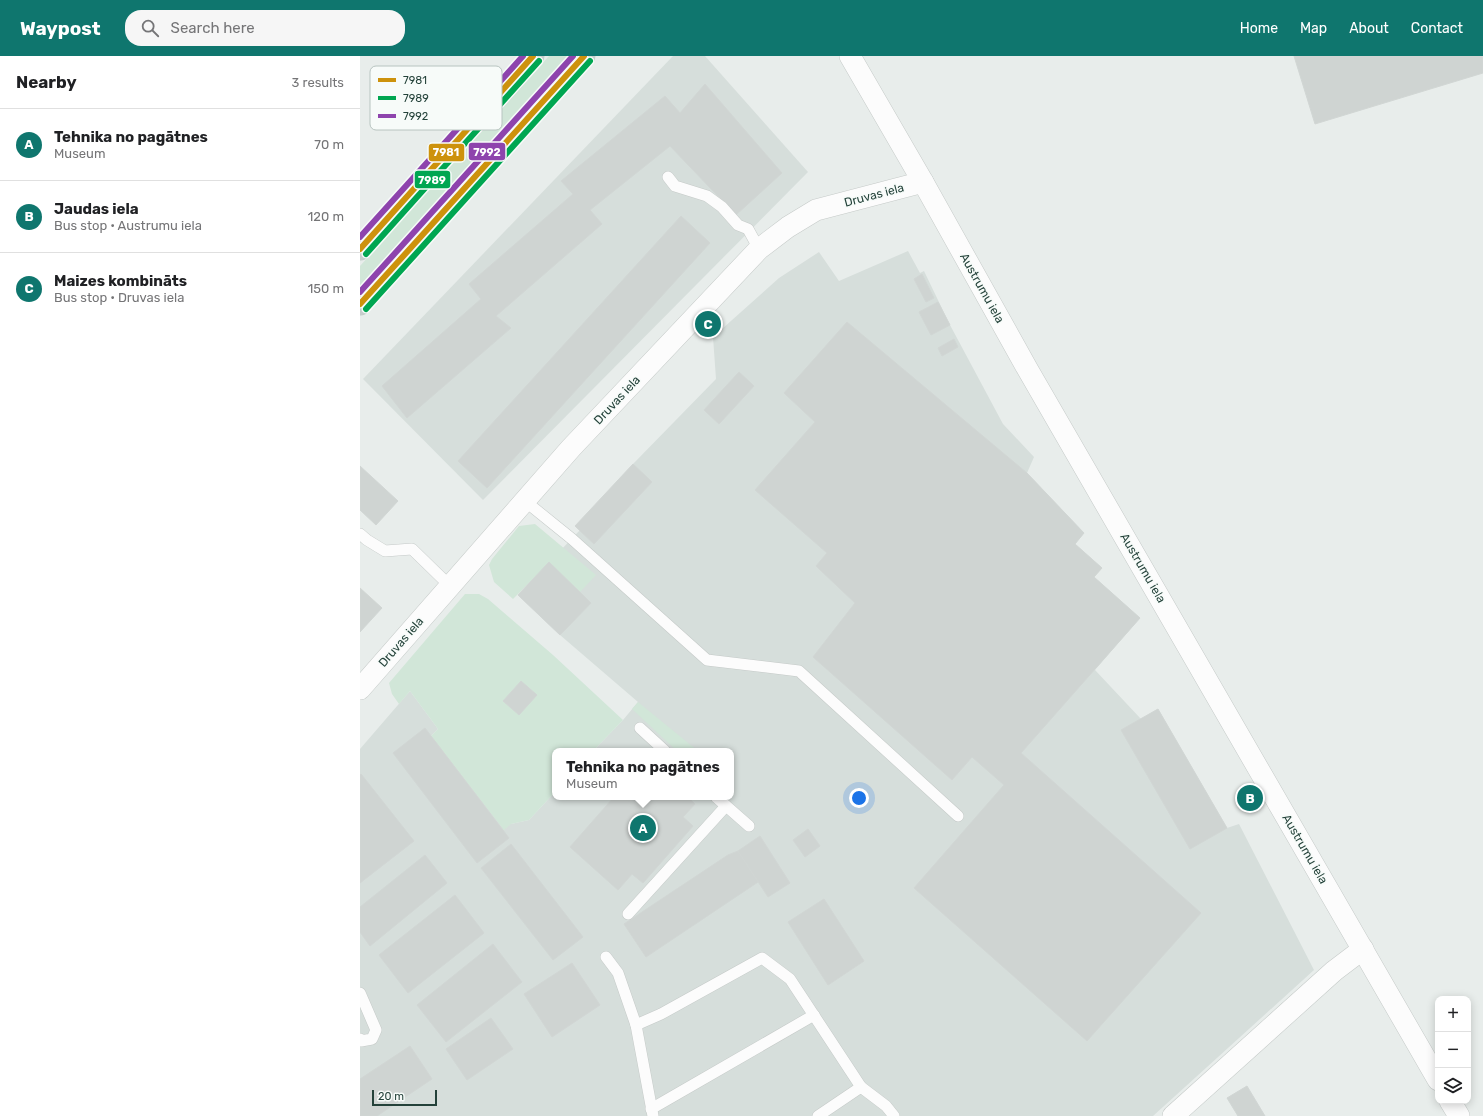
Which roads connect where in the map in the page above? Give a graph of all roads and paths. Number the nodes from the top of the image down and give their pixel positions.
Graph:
1 (533, 56) edge
2 (584, 56) edge
3 (850, 56) edge
4 (502, 91) edge
5 (467, 130) edge
6 (668, 177) dead end
7 (923, 182) junction
8 (360, 249) edge
9 (759, 249) junction
10 (360, 304) edge
11 (525, 501) junction
12 (360, 534) edge
13 (450, 586) junction
14 (360, 689) edge
15 (640, 728) dead end
16 (662, 748) edge
17 (719, 800) edge
18 (726, 806) junction
19 (958, 816) dead end
20 (749, 826) dead end
21 (628, 914) dead end
22 (1363, 949) junction
23 (606, 957) dead end
24 (360, 993) edge
25 (814, 1015) junction
26 (636, 1025) junction
27 (360, 1039) edge
28 (1435, 1075) edge
29 (860, 1087) junction
30 (1452, 1104) edge
31 (652, 1113) edge
32 (818, 1116) edge
33 (894, 1116) edge
34 (1172, 1116) edge
35 (1458, 1116) edge

1 - 4 highway
2 - 10 highway
3 - 7 street, Austrumu iela
5 - 8 highway
6 - 9 lane
7 - 9 street, Druvas iela
7 - 22 street, Austrumu iela
9 - 11 street, Druvas iela
11 - 13 street, Druvas iela
11 - 19 lane
12 - 13 lane
13 - 14 street, Druvas iela
15 - 16 lane
17 - 18 lane
18 - 20 lane
18 - 21 lane
22 - 28 street, Austrumu iela
22 - 34 street
23 - 26 lane
24 - 27 lane
25 - 26 lane
25 - 29 lane
25 - 31 lane
26 - 31 lane
29 - 32 lane
29 - 33 lane
30 - 35 street

